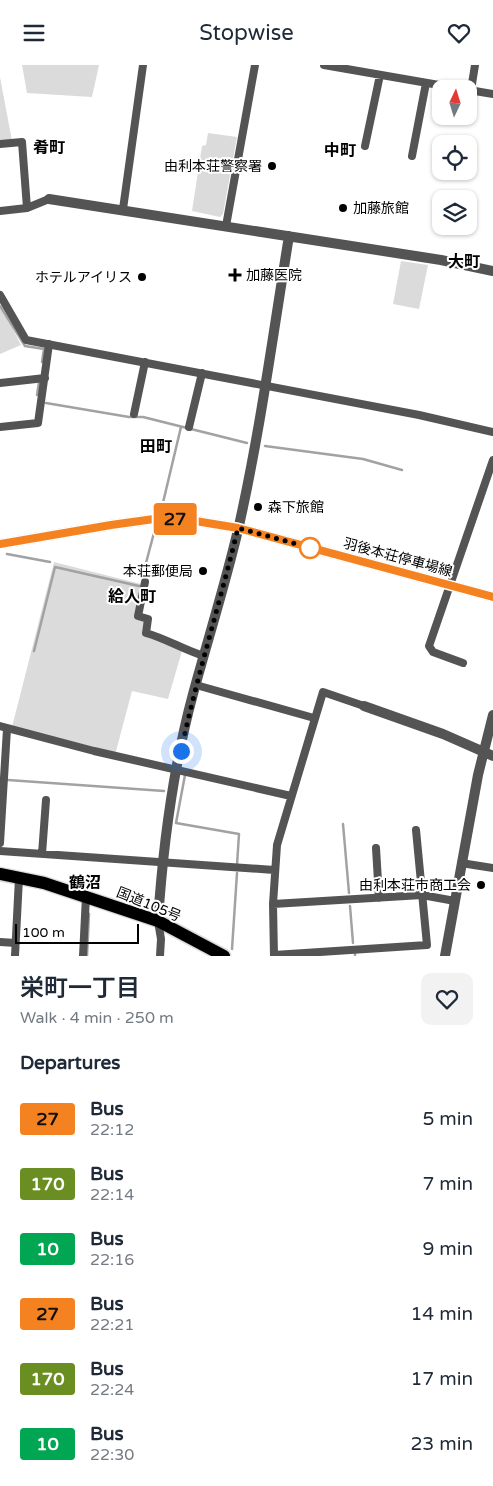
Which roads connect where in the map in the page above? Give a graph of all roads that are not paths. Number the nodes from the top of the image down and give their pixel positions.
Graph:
1 (143, 65) edge
2 (255, 65) edge
3 (324, 65) edge
4 (475, 65) edge
5 (380, 75) junction
6 (472, 80) edge
7 (426, 83) junction
8 (432, 84) edge
9 (478, 91) edge
10 (493, 94) edge
11 (0, 145) edge
12 (365, 146) dead end
13 (412, 156) dead end
14 (49, 199) joint
15 (27, 208) junction
16 (123, 209) junction
17 (0, 211) edge
18 (226, 226) junction
19 (289, 236) junction
20 (493, 271) edge
21 (0, 295) edge
22 (49, 344) junction
23 (145, 362) junction
24 (202, 373) junction
25 (44, 378) junction
26 (0, 383) edge
27 (265, 386) junction
28 (134, 414) dead end
29 (0, 427) edge
30 (189, 427) dead end
31 (493, 432) edge
32 (493, 460) edge
33 (238, 528) junction
34 (0, 544) edge
35 (145, 582) dead end
36 (449, 585) junction
37 (493, 597) edge
38 (204, 656) junction
39 (463, 663) dead end
40 (196, 685) junction
41 (364, 706) joint
42 (493, 715) edge
43 (314, 718) junction
44 (3, 727) edge
45 (483, 751) junction
46 (493, 756) edge
47 (177, 770) junction
48 (291, 796) junction
49 (46, 800) dead end
50 (416, 830) dead end
51 (0, 843) edge
52 (376, 848) dead end
53 (0, 851) edge
54 (42, 854) junction
55 (162, 863) junction
56 (461, 863) junction
57 (493, 868) edge
58 (274, 870) junction
59 (0, 874) edge
60 (19, 878) junction
61 (422, 895) junction
62 (86, 896) junction
63 (379, 898) junction
64 (455, 901) junction
65 (273, 904) junction
66 (158, 921) junction
67 (0, 942) edge
68 (16, 943) junction
69 (274, 955) edge
70 (15, 956) edge
71 (83, 956) edge
72 (160, 956) edge
73 (224, 956) edge
74 (445, 956) edge

1 - 16 street
2 - 18 street
3 - 5 street
4 - 6 street
5 - 7 street
5 - 12 street
7 - 8 street
7 - 13 street
9 - 10 street
11 - 15 street
14 - 15 street
14 - 16 street
15 - 17 street
16 - 18 street
18 - 19 street
19 - 20 street
19 - 27 street
21 - 22 street
22 - 23 street
22 - 25 street
23 - 24 street
23 - 28 street
24 - 27 street
24 - 30 street
25 - 26 street
25 - 29 street
27 - 31 street
27 - 33 street
32 - 36 street
33 - 34 main road, 羽後本荘停車場線
33 - 36 main road, 羽後本荘停車場線
33 - 38 street
35 - 38 street
36 - 37 main road, 羽後本荘停車場線
36 - 39 street
38 - 40 street
40 - 43 street
40 - 47 street
41 - 43 street
41 - 45 street
42 - 45 street
43 - 48 street
44 - 47 street
44 - 51 street
45 - 46 street
45 - 56 street
47 - 48 street
47 - 55 street
48 - 58 street
49 - 54 street
50 - 61 street
52 - 63 street
53 - 54 street
54 - 55 street
55 - 58 street
55 - 66 street
56 - 57 street
56 - 64 street
58 - 65 street
59 - 60 highway, 国道105号
60 - 62 highway, 国道105号
60 - 68 street
61 - 63 street
61 - 64 street
61 - 69 street
62 - 66 highway, 国道105号
62 - 71 street
63 - 65 street
64 - 74 street
65 - 69 street
66 - 72 street
66 - 73 highway, 国道105号
67 - 68 street
68 - 70 street

